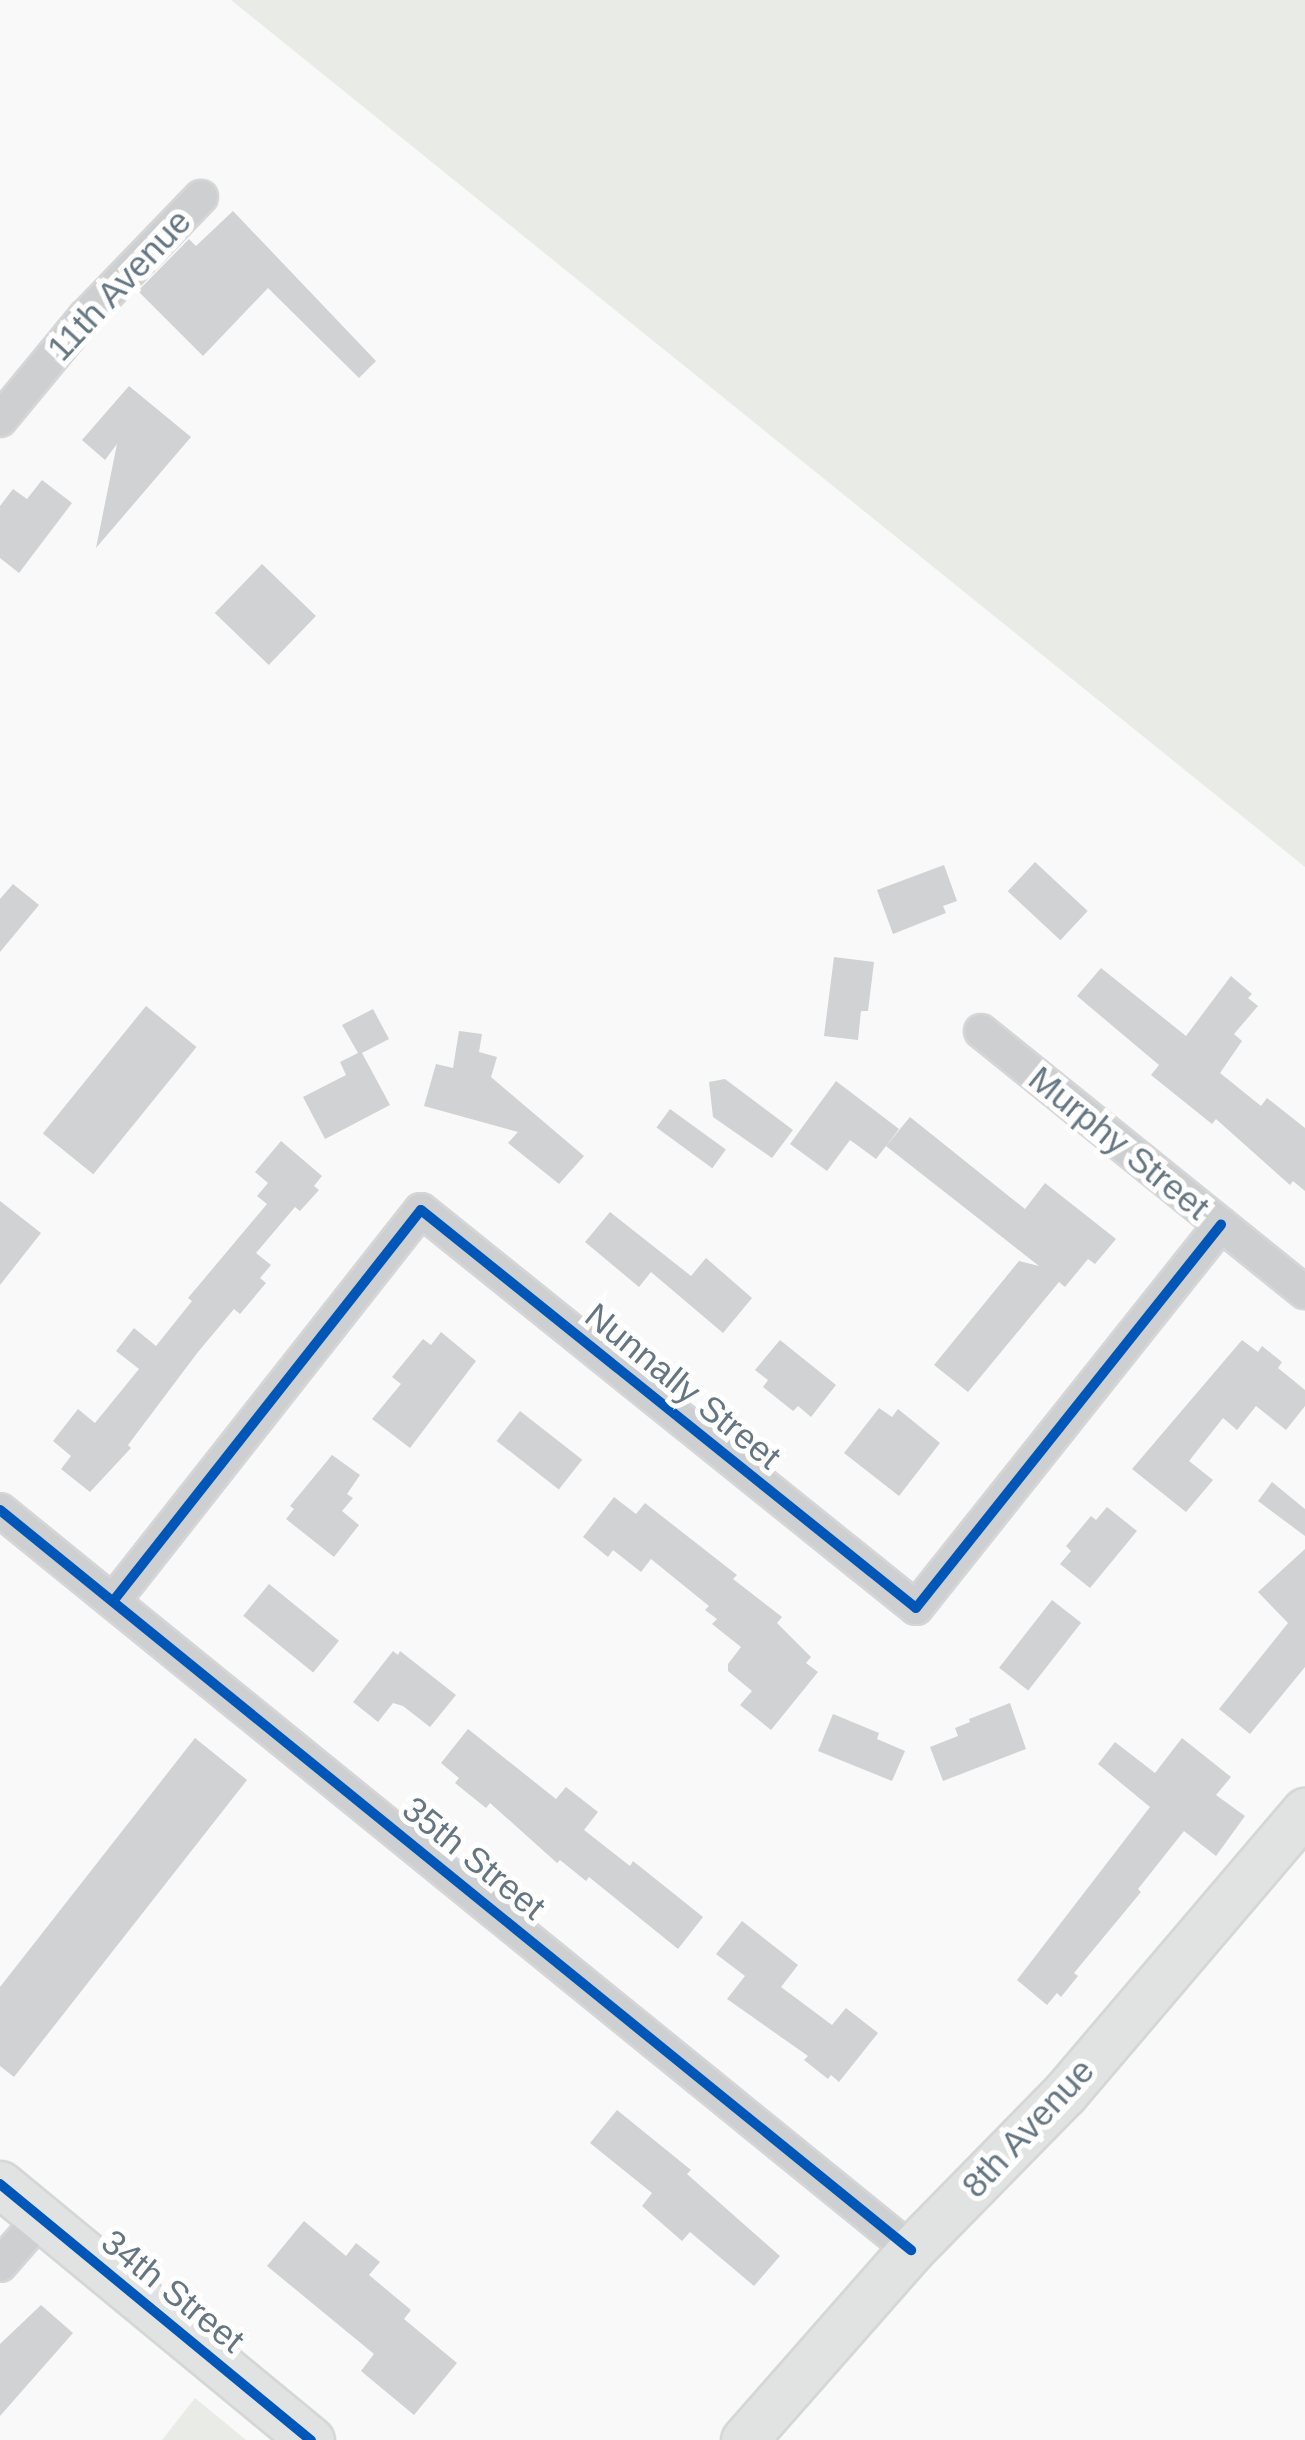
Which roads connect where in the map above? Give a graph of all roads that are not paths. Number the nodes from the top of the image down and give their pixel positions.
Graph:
1 (201, 197) dead end
2 (0, 420) edge
3 (980, 1031) dead end
4 (1221, 1225) junction
5 (1305, 1292) edge
6 (0, 1510) edge
7 (114, 1600) junction
8 (1305, 1811) edge
9 (0, 2184) edge
10 (41, 2218) junction
11 (911, 2250) junction
12 (0, 2265) edge
13 (311, 2440) edge
14 (744, 2440) edge

1 - 2 street, 11th Avenue
3 - 4 street, Murphy Street
4 - 5 street, Murphy Street
4 - 7 street, Nunnally Street
6 - 7 street, 35th Street
7 - 11 street, 35th Street
8 - 11 street, 8th Avenue
9 - 10 street, 34th Street
10 - 12 street
10 - 13 street, 34th Street
11 - 14 street, 8th Avenue

